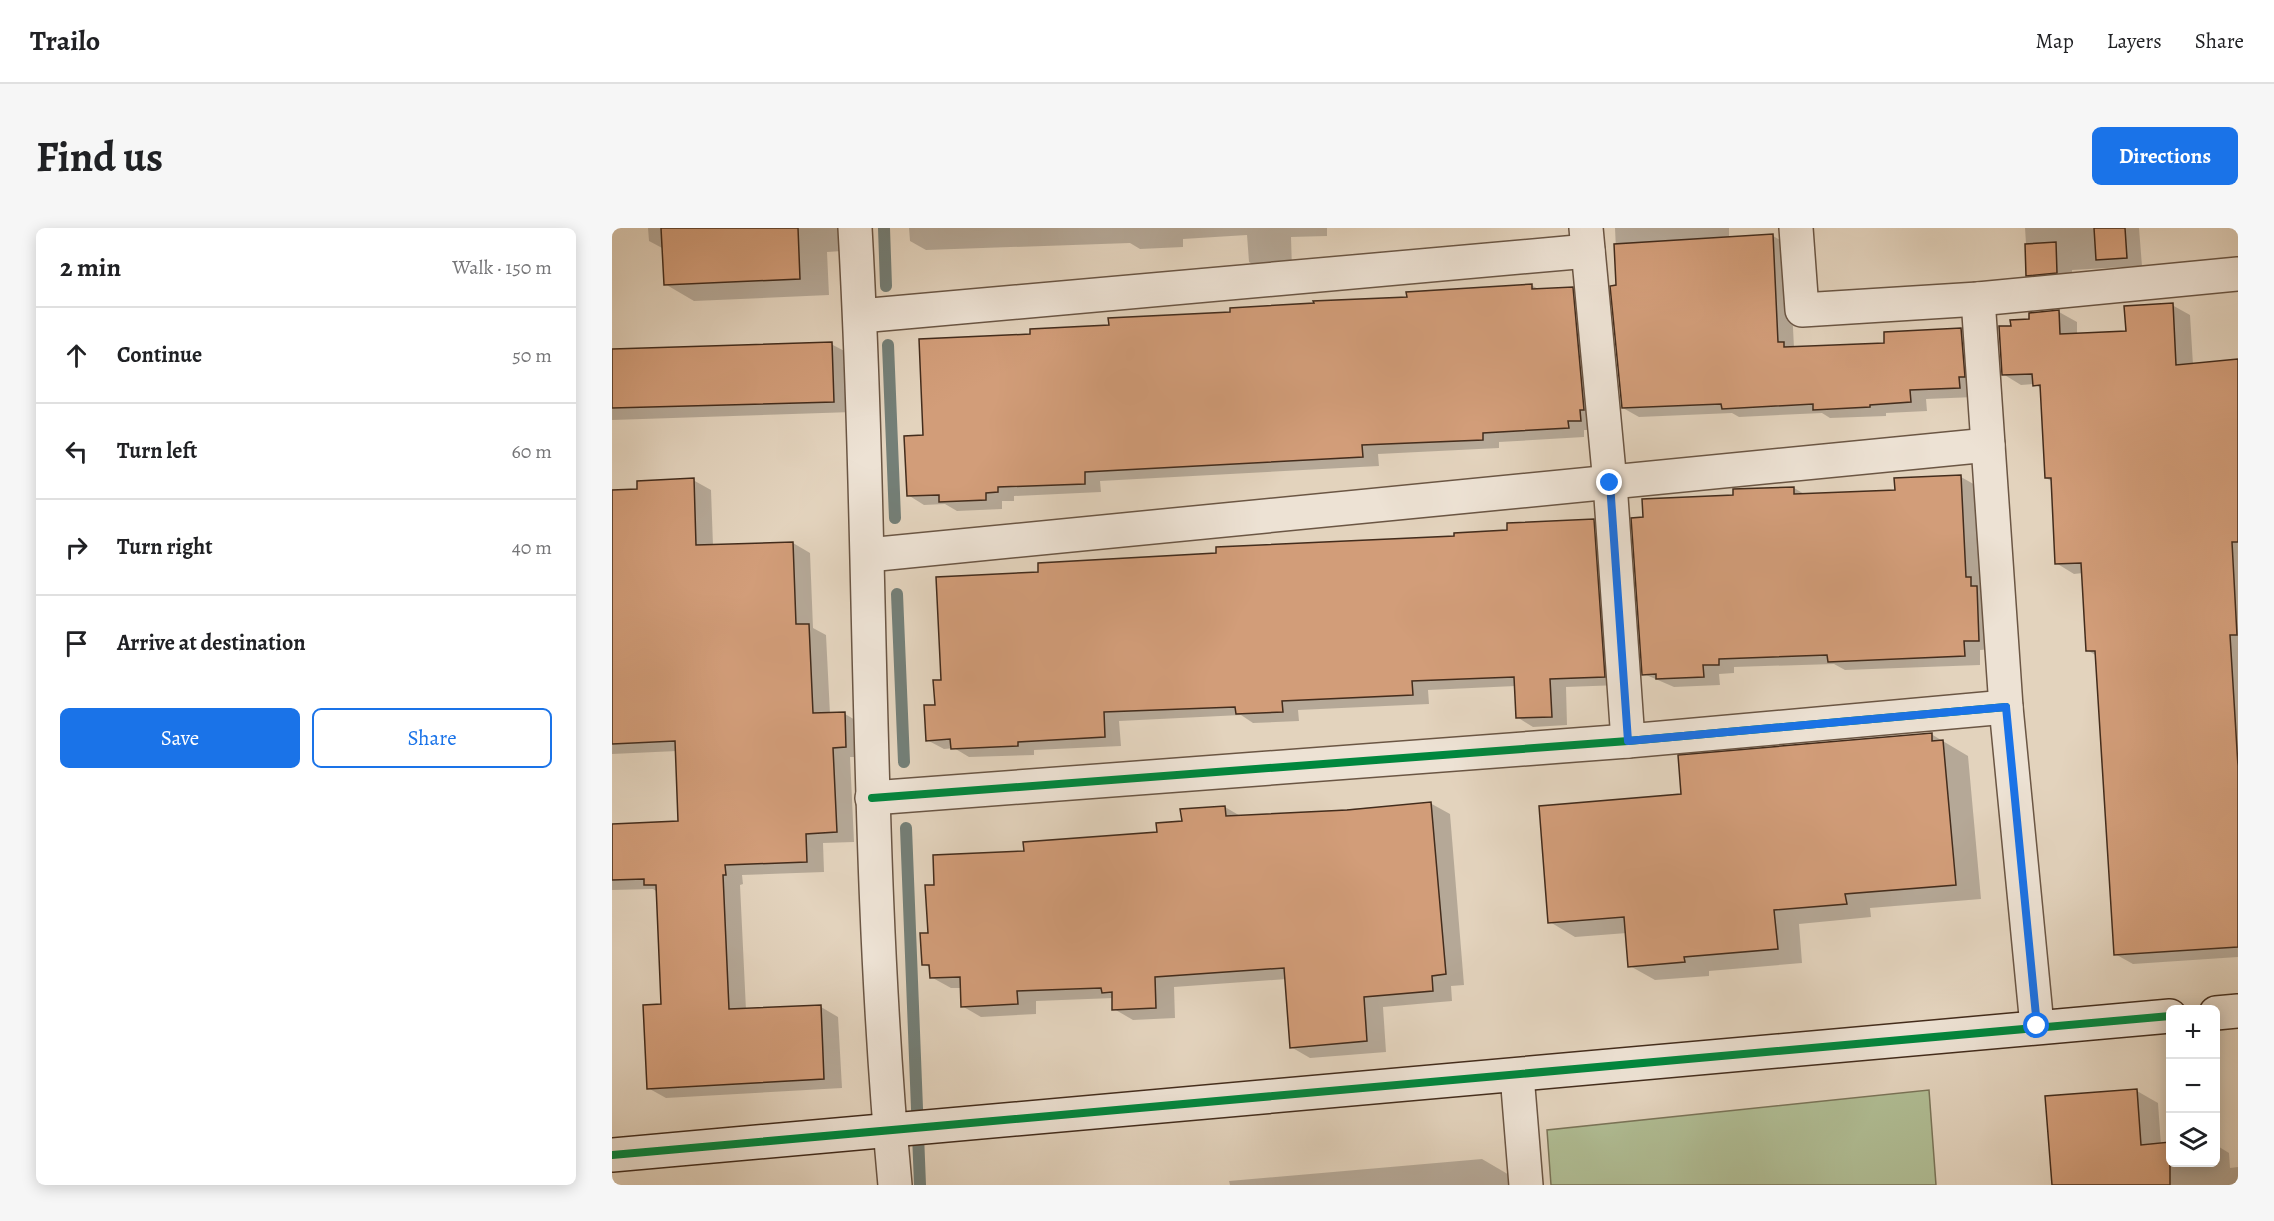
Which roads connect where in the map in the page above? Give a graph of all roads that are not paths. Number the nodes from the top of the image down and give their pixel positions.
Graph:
1 (855, 228) edge
2 (1796, 228) edge
3 (1587, 239) edge
4 (2238, 274) edge
5 (1978, 299) junction
6 (860, 315) junction
7 (1988, 445) junction
8 (1610, 483) junction
9 (868, 555) junction
10 (2006, 707) junction
11 (1628, 741) junction
12 (872, 798) junction
13 (2238, 1011) edge
14 (2220, 1013) edge
15 (2166, 1016) edge
16 (2037, 1026) junction
17 (1517, 1075) junction
18 (890, 1131) junction
19 (612, 1155) edge
20 (895, 1185) edge
21 (1526, 1185) edge

1 - 6 street
2 - 5 street
3 - 6 street
3 - 8 street
4 - 5 street
5 - 7 street
6 - 9 street
7 - 8 street
7 - 10 street
8 - 9 street
8 - 11 street
9 - 12 street
10 - 11 street
10 - 16 street
11 - 12 street
12 - 18 street
13 - 14 street
15 - 16 street
16 - 17 street
17 - 18 street
17 - 21 street
18 - 19 street
18 - 20 street

